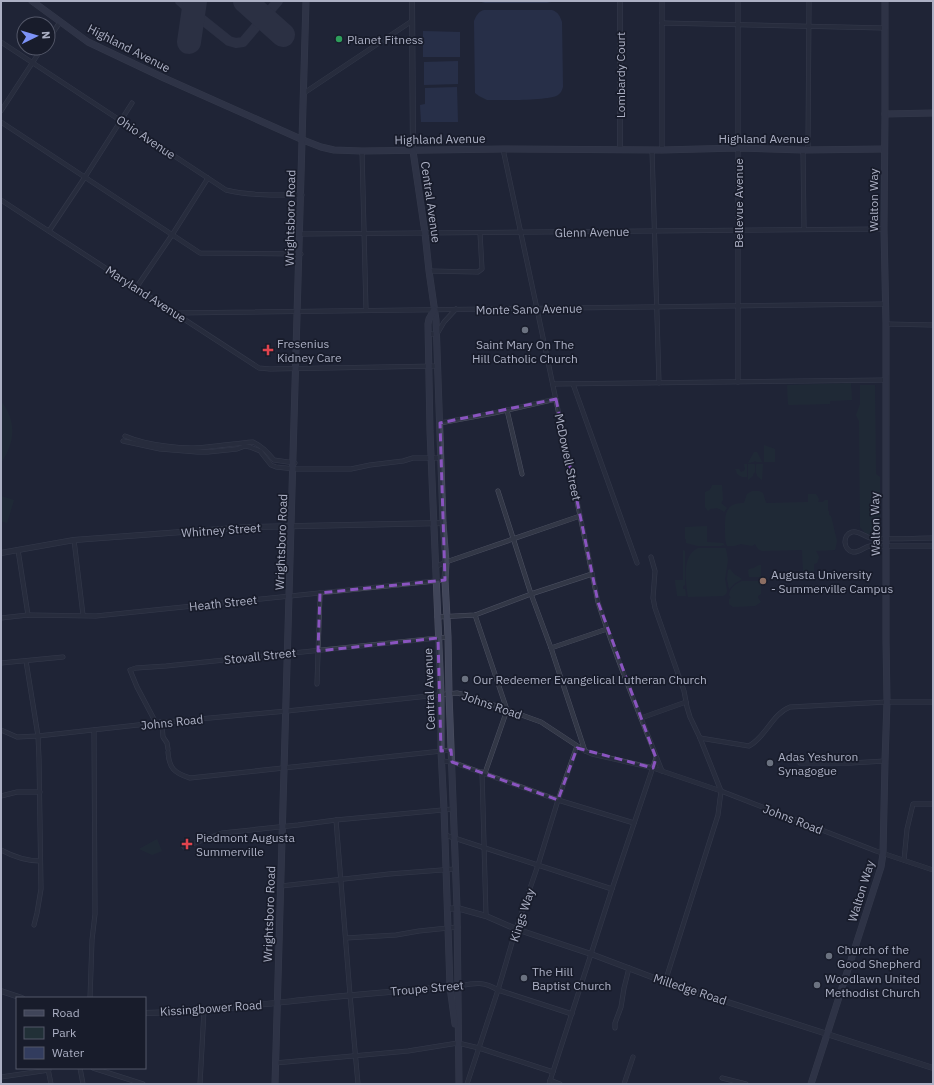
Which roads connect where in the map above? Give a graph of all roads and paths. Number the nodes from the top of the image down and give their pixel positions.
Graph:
1 (32, 1) edge
2 (306, 1) edge
3 (412, 1) edge
4 (620, 1) edge
5 (662, 1) edge
6 (738, 1) edge
7 (809, 1) edge
8 (885, 1) edge
9 (412, 21) junction
10 (60, 22) junction
11 (662, 23) junction
12 (738, 25) junction
13 (809, 26) junction
14 (56, 28) edge
15 (885, 28) junction
16 (1, 42) edge
17 (36, 56) edge
18 (32, 62) junction
19 (304, 93) junction
20 (132, 103) dead end
21 (1, 111) edge
22 (933, 113) edge
23 (885, 114) junction
24 (121, 121) junction
25 (1, 122) edge
26 (303, 140) junction
27 (738, 148) junction
28 (503, 149) junction
29 (620, 149) junction
30 (806, 149) junction
31 (884, 149) junction
32 (652, 150) junction
33 (662, 150) junction
34 (362, 151) junction
35 (413, 151) junction
36 (84, 177) junction
37 (208, 178) junction
38 (302, 196) junction
39 (1, 200) edge
40 (884, 228) junction
41 (804, 229) junction
42 (49, 230) junction
43 (738, 230) junction
44 (655, 231) junction
45 (521, 232) junction
46 (425, 233) junction
47 (480, 233) junction
48 (301, 234) junction
49 (364, 234) junction
50 (172, 235) junction
51 (301, 254) junction
52 (429, 271) junction
53 (136, 288) junction
54 (886, 304) junction
55 (738, 306) junction
56 (656, 307) junction
57 (456, 309) junction
58 (537, 309) junction
59 (366, 310) junction
60 (434, 310) junction
61 (299, 311) junction
62 (173, 313) junction
63 (886, 324) junction
64 (933, 325) edge
65 (428, 334) junction
66 (437, 334) junction
67 (429, 366) junction
68 (438, 366) junction
69 (297, 368) junction
70 (886, 380) junction
71 (738, 382) junction
72 (659, 383) junction
73 (553, 384) junction
74 (573, 384) junction
75 (556, 399) junction
76 (507, 410) junction
77 (440, 423) junction
78 (124, 439) dead end
79 (431, 458) junction
80 (441, 458) junction
81 (295, 466) junction
82 (522, 474) dead end
83 (498, 491) dead end
84 (580, 516) junction
85 (434, 523) junction
86 (443, 523) junction
87 (293, 526) junction
88 (887, 538) junction
89 (925, 538) junction
90 (933, 538) edge
91 (514, 539) junction
92 (74, 540) junction
93 (925, 546) junction
94 (933, 546) edge
95 (887, 547) junction
96 (18, 550) junction
97 (1, 553) edge
98 (651, 557) dead end
99 (446, 562) junction
100 (637, 562) dead end
101 (435, 567) junction
102 (592, 574) junction
103 (445, 580) junction
104 (436, 581) junction
105 (320, 593) junction
106 (531, 594) junction
107 (291, 596) junction
108 (28, 615) junction
109 (83, 615) junction
110 (475, 615) junction
111 (437, 617) junction
112 (448, 617) junction
113 (1, 618) edge
114 (607, 629) junction
115 (448, 637) junction
116 (438, 638) junction
117 (551, 648) junction
118 (318, 651) junction
119 (289, 653) junction
120 (63, 658) dead end
121 (26, 661) junction
122 (1, 663) edge
123 (317, 684) dead end
124 (440, 694) junction
125 (449, 694) junction
126 (686, 702) junction
127 (887, 702) junction
128 (933, 702) edge
129 (507, 710) junction
130 (287, 711) junction
131 (641, 718) junction
132 (158, 722) junction
133 (1, 730) edge
134 (94, 730) junction
135 (38, 736) junction
136 (700, 738) junction
137 (577, 746) junction
138 (451, 750) junction
139 (441, 751) junction
140 (585, 751) junction
141 (656, 758) junction
142 (442, 761) junction
143 (885, 761) junction
144 (452, 762) junction
145 (800, 763) dead end
146 (285, 768) junction
147 (653, 768) junction
148 (662, 771) junction
149 (483, 773) junction
150 (721, 791) junction
151 (40, 792) junction
152 (1, 796) edge
153 (558, 800) junction
154 (933, 804) edge
155 (444, 809) junction
156 (453, 809) junction
157 (336, 820) junction
158 (634, 823) junction
159 (283, 826) junction
160 (445, 835) junction
161 (454, 838) junction
162 (184, 847) dead end
163 (484, 847) junction
164 (1, 850) edge
165 (883, 854) junction
166 (904, 860) junction
167 (40, 861) junction
168 (538, 866) junction
169 (456, 869) junction
170 (446, 870) junction
171 (933, 870) edge
172 (341, 879) junction
173 (281, 886) junction
174 (612, 890) junction
175 (457, 908) junction
176 (448, 909) junction
177 (486, 916) junction
178 (34, 924) dead end
179 (458, 927) junction
180 (448, 928) junction
181 (516, 929) junction
182 (346, 938) junction
183 (591, 954) junction
184 (629, 968) junction
185 (665, 982) junction
186 (458, 986) junction
187 (450, 987) junction
188 (498, 990) junction
189 (1, 991) edge
190 (350, 995) junction
191 (19, 997) edge
192 (90, 997) edge
193 (277, 1003) junction
194 (204, 1010) junction
195 (146, 1013) edge
196 (572, 1014) junction
197 (615, 1028) dead end
198 (827, 1034) junction
199 (458, 1043) junction
200 (479, 1048) junction
201 (355, 1055) junction
202 (633, 1057) dead end
203 (275, 1063) junction
204 (933, 1068) edge
205 (48, 1069) edge
206 (80, 1069) edge
207 (96, 1069) edge
208 (553, 1072) junction
209 (1, 1077) edge
210 (722, 1078) dead end
211 (550, 1082) edge
212 (51, 1084) edge
213 (83, 1084) edge
214 (143, 1084) edge
215 (200, 1084) edge
216 (275, 1084) edge
217 (358, 1084) edge
218 (459, 1084) edge
219 (466, 1084) edge
220 (560, 1084) edge
221 (624, 1084) edge
222 (744, 1084) edge
223 (811, 1084) edge

1 - 10 main road, Highland Avenue
2 - 19 main road, Wrightsboro Road
3 - 9 street, Central Avenue
4 - 29 street, Lombardy Court
5 - 11 street
6 - 12 street, Bellevue Avenue
7 - 13 street
8 - 15 main road, Walton Way
9 - 19 street
9 - 35 street, Central Avenue
10 - 14 street
10 - 26 main road, Highland Avenue
11 - 12 street
11 - 33 street
12 - 13 street
12 - 27 street, Bellevue Avenue
13 - 15 street
13 - 30 street
15 - 23 main road, Walton Way
16 - 18 street, Ohio Avenue
17 - 18 street
18 - 21 street
18 - 24 street, Ohio Avenue
19 - 26 main road, Wrightsboro Road
20 - 24 street
22 - 23 main road
23 - 31 main road, Walton Way
24 - 36 street
24 - 37 street, Ohio Avenue
25 - 36 street
26 - 34 main road, Highland Avenue
26 - 38 main road, Wrightsboro Road
27 - 30 main road, Highland Avenue
27 - 33 main road, Highland Avenue
27 - 43 street, Bellevue Avenue
28 - 29 main road, Highland Avenue
28 - 35 main road, Highland Avenue
28 - 45 street, McDowell Street
29 - 32 main road, Highland Avenue
30 - 31 main road, Highland Avenue
30 - 41 street
31 - 40 main road, Walton Way
32 - 33 main road, Highland Avenue
32 - 44 street
34 - 35 main road, Highland Avenue
34 - 49 street
35 - 46 main road, Central Avenue
36 - 42 street
36 - 50 street
37 - 38 street, Ohio Avenue
37 - 50 street
38 - 48 main road, Wrightsboro Road
39 - 42 street, Maryland Avenue
40 - 41 street, Glenn Avenue
40 - 54 main road, Walton Way
41 - 43 street, Glenn Avenue
42 - 53 street, Maryland Avenue
43 - 44 street, Glenn Avenue
43 - 55 street, Bellevue Avenue
44 - 45 street, Glenn Avenue
44 - 56 street
45 - 47 street, Glenn Avenue
45 - 58 street, McDowell Street
46 - 47 street, Glenn Avenue
46 - 49 street, Glenn Avenue
46 - 52 main road, Central Avenue
47 - 52 street
48 - 49 street, Glenn Avenue
48 - 51 main road, Wrightsboro Road
49 - 59 street
50 - 51 street
50 - 53 street
51 - 61 main road, Wrightsboro Road
52 - 60 main road, Central Avenue
53 - 62 street, Maryland Avenue
54 - 55 street, Monte Sano Avenue
54 - 63 main road, Walton Way
55 - 56 street, Monte Sano Avenue
55 - 71 street, Bellevue Avenue
56 - 58 street, Monte Sano Avenue
56 - 72 street
57 - 58 street, Monte Sano Avenue
57 - 60 street, Monte Sano Avenue
57 - 66 street
58 - 73 street, McDowell Street
59 - 60 street, Monte Sano Avenue
59 - 61 street, Monte Sano Avenue
60 - 65 main road, Central Avenue
60 - 66 main road, Central Avenue
61 - 62 street, Monte Sano Avenue
61 - 69 main road, Wrightsboro Road
62 - 69 street, Maryland Avenue
63 - 64 street
63 - 70 main road, Walton Way
65 - 66 street
65 - 67 main road, Central Avenue
66 - 68 main road, Central Avenue
67 - 68 street, Maryland Avenue
67 - 69 street, Maryland Avenue
67 - 79 main road, Central Avenue
68 - 77 main road, Central Avenue
69 - 81 main road, Wrightsboro Road
70 - 71 street
70 - 88 main road, Walton Way
71 - 72 street
72 - 74 street
73 - 74 street
73 - 75 street, McDowell Street
74 - 100 street
75 - 76 street
75 - 84 street, McDowell Street
76 - 77 street
76 - 82 street
77 - 80 main road, Central Avenue
78 - 81 street
79 - 80 street
79 - 81 street
79 - 85 main road, Central Avenue
80 - 86 main road, Central Avenue
81 - 87 main road, Wrightsboro Road
83 - 91 street
84 - 91 street
84 - 102 street, McDowell Street
85 - 86 street, Whitney Street
85 - 87 street, Whitney Street
85 - 101 main road, Central Avenue
86 - 99 main road, Central Avenue
87 - 92 street, Whitney Street
87 - 107 main road, Wrightsboro Road
88 - 89 street
88 - 95 main road, Walton Way
88 - 95 street
89 - 90 street
89 - 93 street
91 - 99 street
91 - 106 street
92 - 96 street, Whitney Street
92 - 109 street
93 - 94 street
93 - 95 street
95 - 127 main road, Walton Way
96 - 97 street, Whitney Street
96 - 108 street
98 - 126 street
99 - 101 street
99 - 103 main road, Central Avenue
101 - 104 main road, Central Avenue
102 - 106 street
102 - 114 street, McDowell Street
103 - 104 street, Heath Street
103 - 112 main road, Central Avenue
104 - 105 street, Heath Street
104 - 111 main road, Central Avenue
105 - 107 street, Heath Street
105 - 118 street
106 - 110 street
106 - 117 street
107 - 109 street, Heath Street
107 - 119 main road, Wrightsboro Road
108 - 109 street, Heath Street
108 - 113 street, Heath Street
110 - 112 street
110 - 129 street
111 - 112 street
111 - 116 main road, Central Avenue
112 - 115 main road, Central Avenue
114 - 117 street
114 - 131 street, McDowell Street
115 - 116 street, Stovall Street
115 - 125 main road, Central Avenue
116 - 118 street, Stovall Street
116 - 124 main road, Central Avenue
117 - 140 street
118 - 119 street, Stovall Street
118 - 123 street
119 - 130 main road, Wrightsboro Road
119 - 132 street, Stovall Street
120 - 121 street
121 - 122 street
121 - 135 street
124 - 125 street, Johns Road
124 - 130 street, Johns Road
124 - 139 main road, Central Avenue
125 - 129 street, Johns Road
125 - 138 main road, Central Avenue
126 - 131 street
126 - 136 street
127 - 128 street
127 - 136 street
127 - 143 main road, Walton Way
129 - 137 street, Johns Road
129 - 149 street
130 - 132 street, Johns Road
130 - 146 main road, Wrightsboro Road
131 - 141 street, McDowell Street
132 - 134 street, Johns Road
132 - 146 street
133 - 135 street, Johns Road
134 - 135 street, Johns Road
134 - 192 street
135 - 151 street
136 - 150 street
137 - 140 street, Johns Road
137 - 153 street, Kings Way
138 - 139 street
138 - 144 main road, Central Avenue
139 - 142 main road, Central Avenue
139 - 146 street
140 - 147 street, Johns Road
141 - 147 street
141 - 148 street, McDowell Street
142 - 144 street
142 - 155 main road, Central Avenue
143 - 145 street
143 - 165 main road, Walton Way
144 - 149 street
144 - 156 main road, Central Avenue
146 - 159 main road, Wrightsboro Road
147 - 148 street, Johns Road
147 - 158 street
148 - 150 street, Johns Road
149 - 153 street
149 - 163 street
150 - 165 street, Johns Road
150 - 185 street
151 - 152 street
151 - 167 street
153 - 158 street
153 - 168 street, Kings Way
154 - 166 street
155 - 156 street
155 - 157 street
155 - 160 main road, Central Avenue
156 - 161 main road, Central Avenue
157 - 159 street
157 - 172 street
158 - 174 street
159 - 162 street
159 - 173 main road, Wrightsboro Road
160 - 161 street
160 - 170 main road, Central Avenue
161 - 163 street
161 - 169 main road, Central Avenue
163 - 168 street
163 - 177 street
164 - 167 street
165 - 166 street, Johns Road
165 - 198 main road, Walton Way
166 - 171 street, Johns Road
167 - 178 street
168 - 174 street
168 - 181 street, Kings Way
169 - 170 street
169 - 175 main road, Central Avenue
170 - 172 street
170 - 176 main road, Central Avenue
172 - 173 street
172 - 182 street
173 - 193 main road, Wrightsboro Road
174 - 183 street
175 - 176 street, Milledge Road
175 - 177 street, Milledge Road
175 - 179 main road, Central Avenue
176 - 180 main road, Central Avenue
177 - 181 street, Milledge Road
179 - 180 street
179 - 186 main road, Central Avenue
180 - 182 street
180 - 187 main road, Central Avenue
181 - 183 street, Milledge Road
181 - 188 street, Kings Way
182 - 190 street
183 - 184 street, Milledge Road
183 - 196 street
184 - 185 street, Milledge Road
184 - 197 street
185 - 198 street, Milledge Road
186 - 187 street, Troupe Street
186 - 188 street, Troupe Street
186 - 199 main road, Central Avenue
187 - 190 street, Troupe Street
187 - 199 main road, Central Avenue
188 - 196 street, Troupe Street
188 - 200 street, Kings Way
189 - 191 street
190 - 193 street, Troupe Street
190 - 201 street
193 - 194 street, Kissingbower Road
193 - 203 main road, Wrightsboro Road
194 - 195 street, Kissingbower Road
194 - 215 street
196 - 208 street
198 - 204 street, Milledge Road
198 - 223 main road, Walton Way
199 - 200 street
199 - 201 street
199 - 218 main road, Central Avenue
200 - 208 street
200 - 219 street, Kings Way
201 - 203 street
201 - 217 street
202 - 221 street
203 - 216 main road, Wrightsboro Road
205 - 209 street
205 - 212 street
206 - 213 street
207 - 214 street
208 - 211 street
210 - 222 street
211 - 220 street

